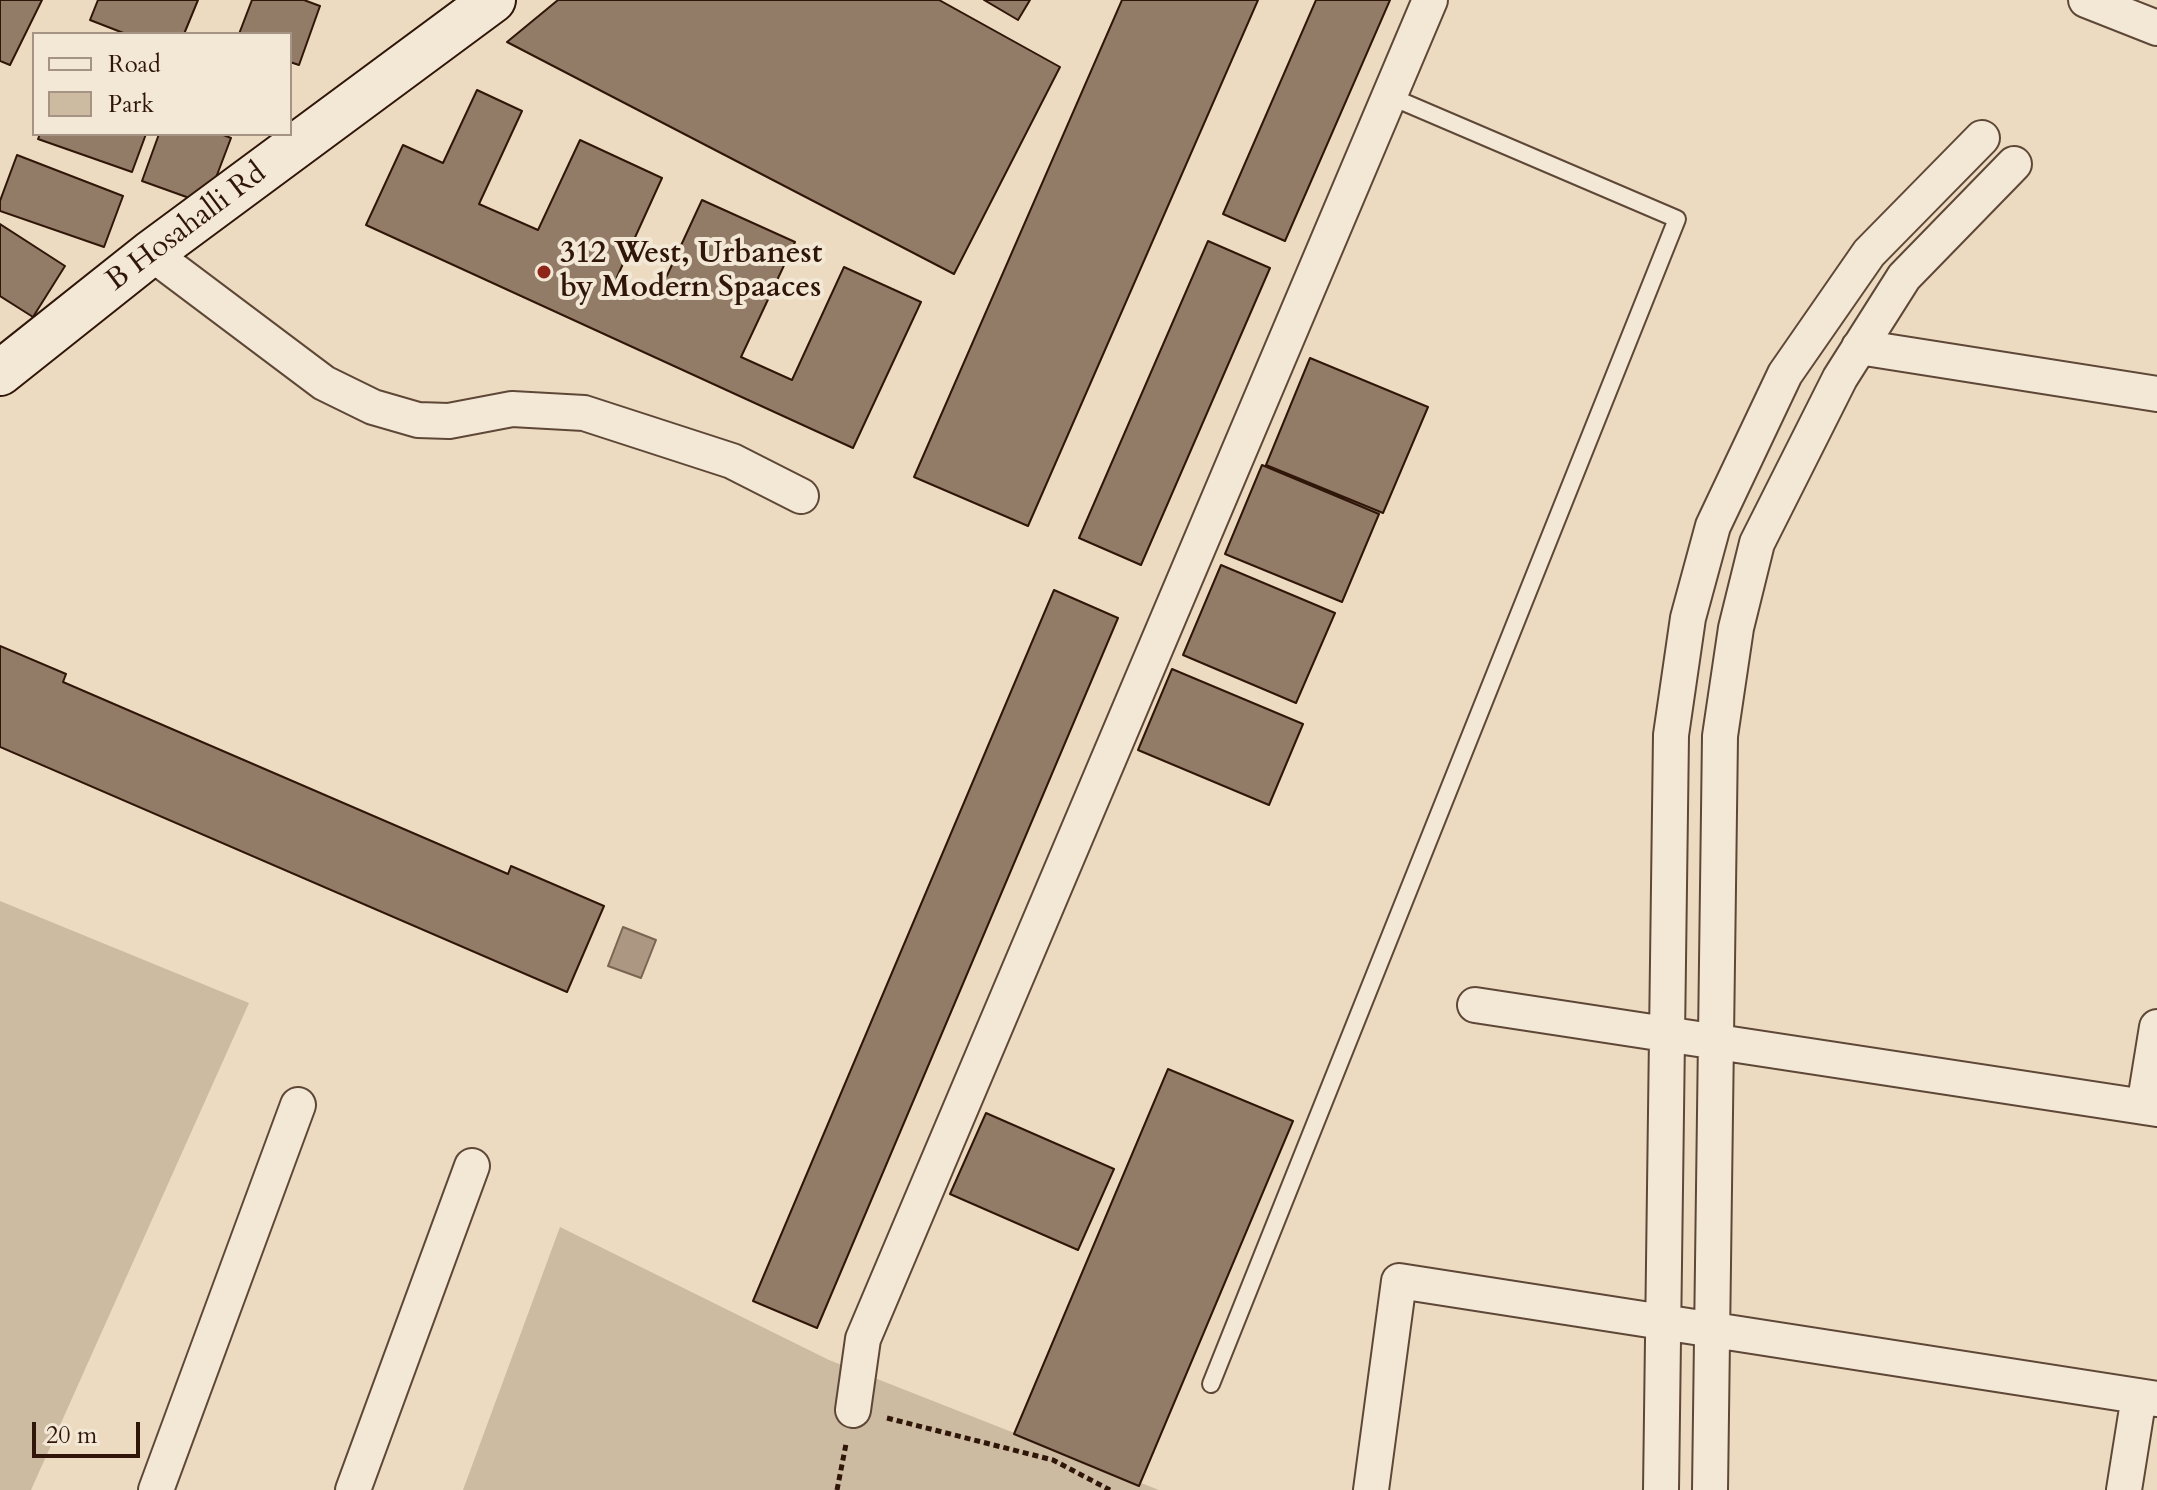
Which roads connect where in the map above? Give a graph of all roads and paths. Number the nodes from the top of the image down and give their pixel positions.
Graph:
1 (493, 0) edge
2 (1430, 0) edge
3 (2086, 0) edge
4 (2157, 28) edge
5 (1387, 95) junction
6 (1982, 138) dead end
7 (2014, 164) dead end
8 (151, 253) junction
9 (1859, 347) junction
10 (0, 373) edge
11 (2157, 394) edge
12 (801, 496) dead end
13 (1475, 1005) dead end
14 (2157, 1027) edge
15 (1668, 1035) junction
16 (1716, 1042) junction
17 (298, 1105) dead end
18 (2150, 1108) edge
19 (472, 1166) dead end
20 (1663, 1323) junction
21 (1712, 1330) junction
22 (1211, 1384) dead end
23 (2148, 1398) edge
24 (853, 1410) junction
25 (156, 1490) edge
26 (353, 1490) edge
27 (837, 1490) edge
28 (1110, 1490) edge
29 (1371, 1490) edge
30 (1661, 1490) edge
31 (1710, 1490) edge
32 (2124, 1490) edge

1 - 8 street, B Hosahalli Rd
2 - 5 street
3 - 4 street
5 - 22 lane
5 - 24 street
6 - 15 street
7 - 9 street
8 - 10 street, B Hosahalli Rd
8 - 12 street
9 - 11 street
9 - 16 street
13 - 15 street
14 - 18 street
15 - 16 street
15 - 20 street
16 - 18 street
16 - 21 street
17 - 25 street
19 - 26 street
20 - 21 street
20 - 29 street
20 - 30 street
21 - 23 street
21 - 31 street
23 - 32 street
24 - 27 path
24 - 28 path

